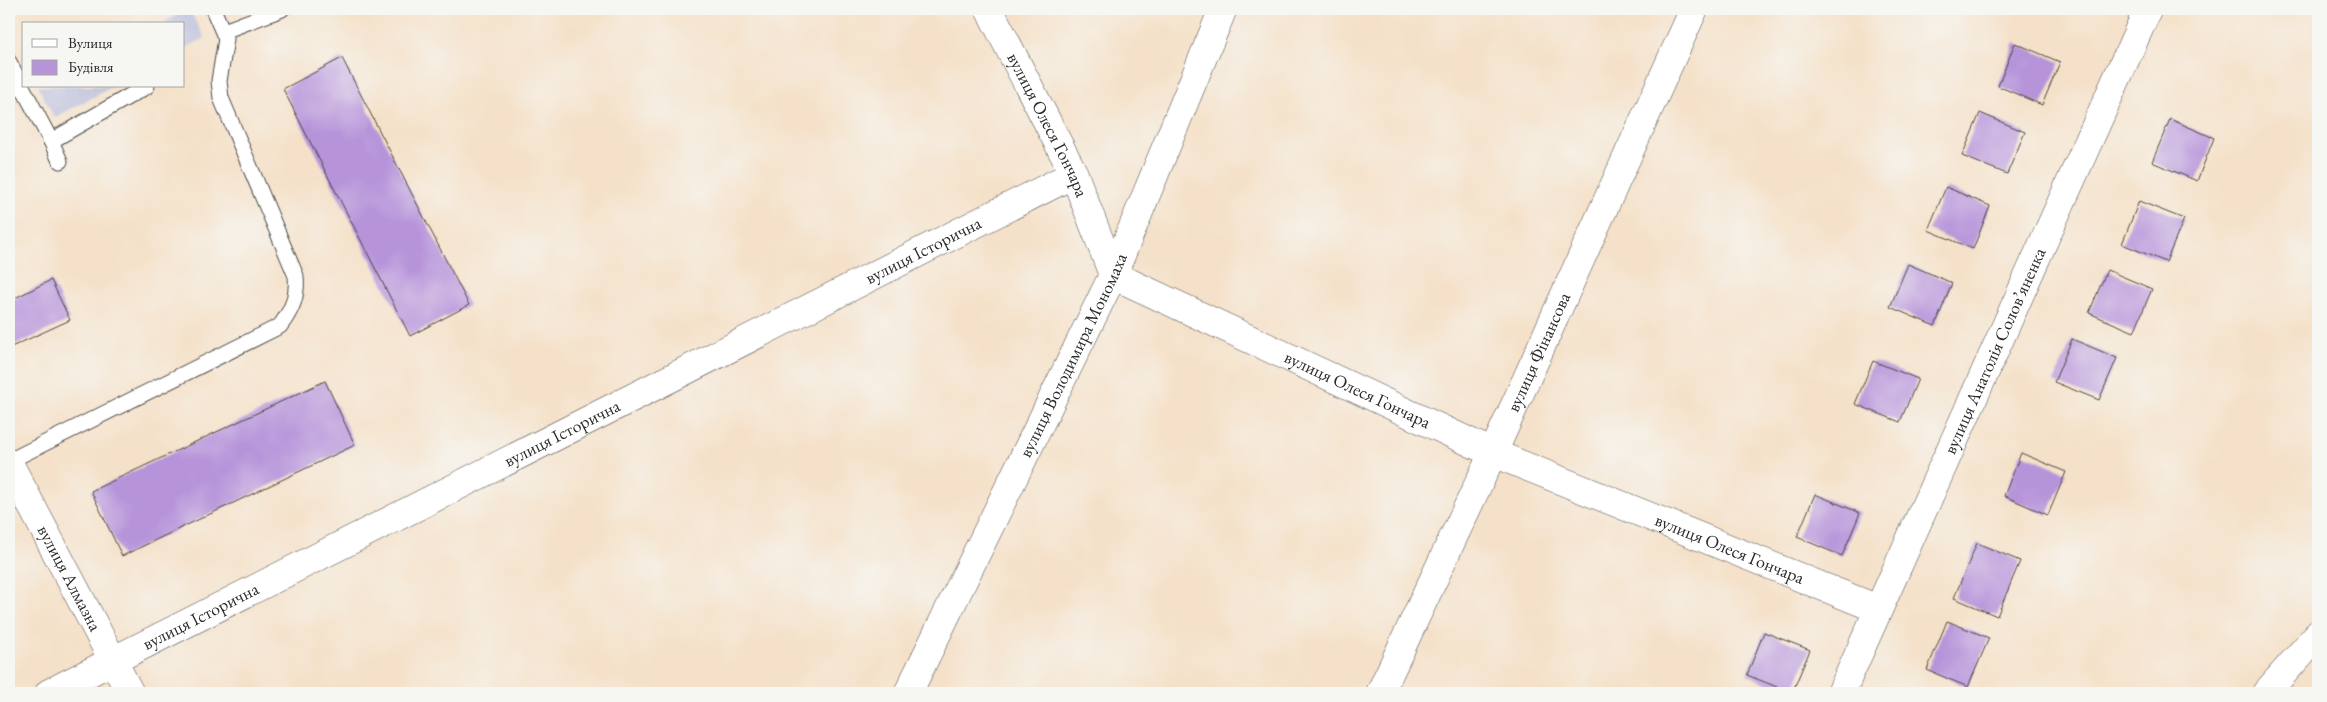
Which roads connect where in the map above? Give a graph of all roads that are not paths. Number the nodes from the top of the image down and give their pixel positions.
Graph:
1 (213, 9) edge
2 (282, 9) edge
3 (989, 9) edge
4 (1223, 9) edge
5 (1694, 9) edge
6 (2148, 9) edge
7 (224, 31) junction
8 (9, 62) edge
9 (22, 86) edge
10 (23, 88) edge
11 (144, 88) edge
12 (51, 141) junction
13 (60, 161) dead end
14 (1074, 174) junction
15 (1113, 276) junction
16 (1493, 453) junction
17 (9, 462) edge
18 (1878, 609) junction
19 (2318, 634) edge
20 (114, 661) junction
21 (49, 693) edge
22 (130, 693) edge
23 (908, 693) edge
24 (1380, 693) edge
25 (1841, 693) edge
26 (2266, 693) edge

1 - 7 lane
2 - 7 lane
3 - 14 street, вулиця Олеся Гончара
4 - 15 street, вулиця Володимира Мономаха
5 - 16 street, вулиця Фінансова
6 - 18 street, вулиця Анатолія Солов’яненка
7 - 17 lane
8 - 9 lane
10 - 12 lane
11 - 12 lane
12 - 13 lane
14 - 15 street, вулиця Олеся Гончара
14 - 20 street, вулиця Історична
15 - 16 street, вулиця Олеся Гончара
15 - 23 street, вулиця Володимира Мономаха
16 - 18 street, вулиця Олеся Гончара
16 - 24 street, вулиця Фінансова
17 - 20 street, вулиця Алмазна
18 - 25 street, вулиця Анатолія Солов’яненка
19 - 26 street
20 - 21 street, вулиця Історична
20 - 22 street, вулиця Алмазна

